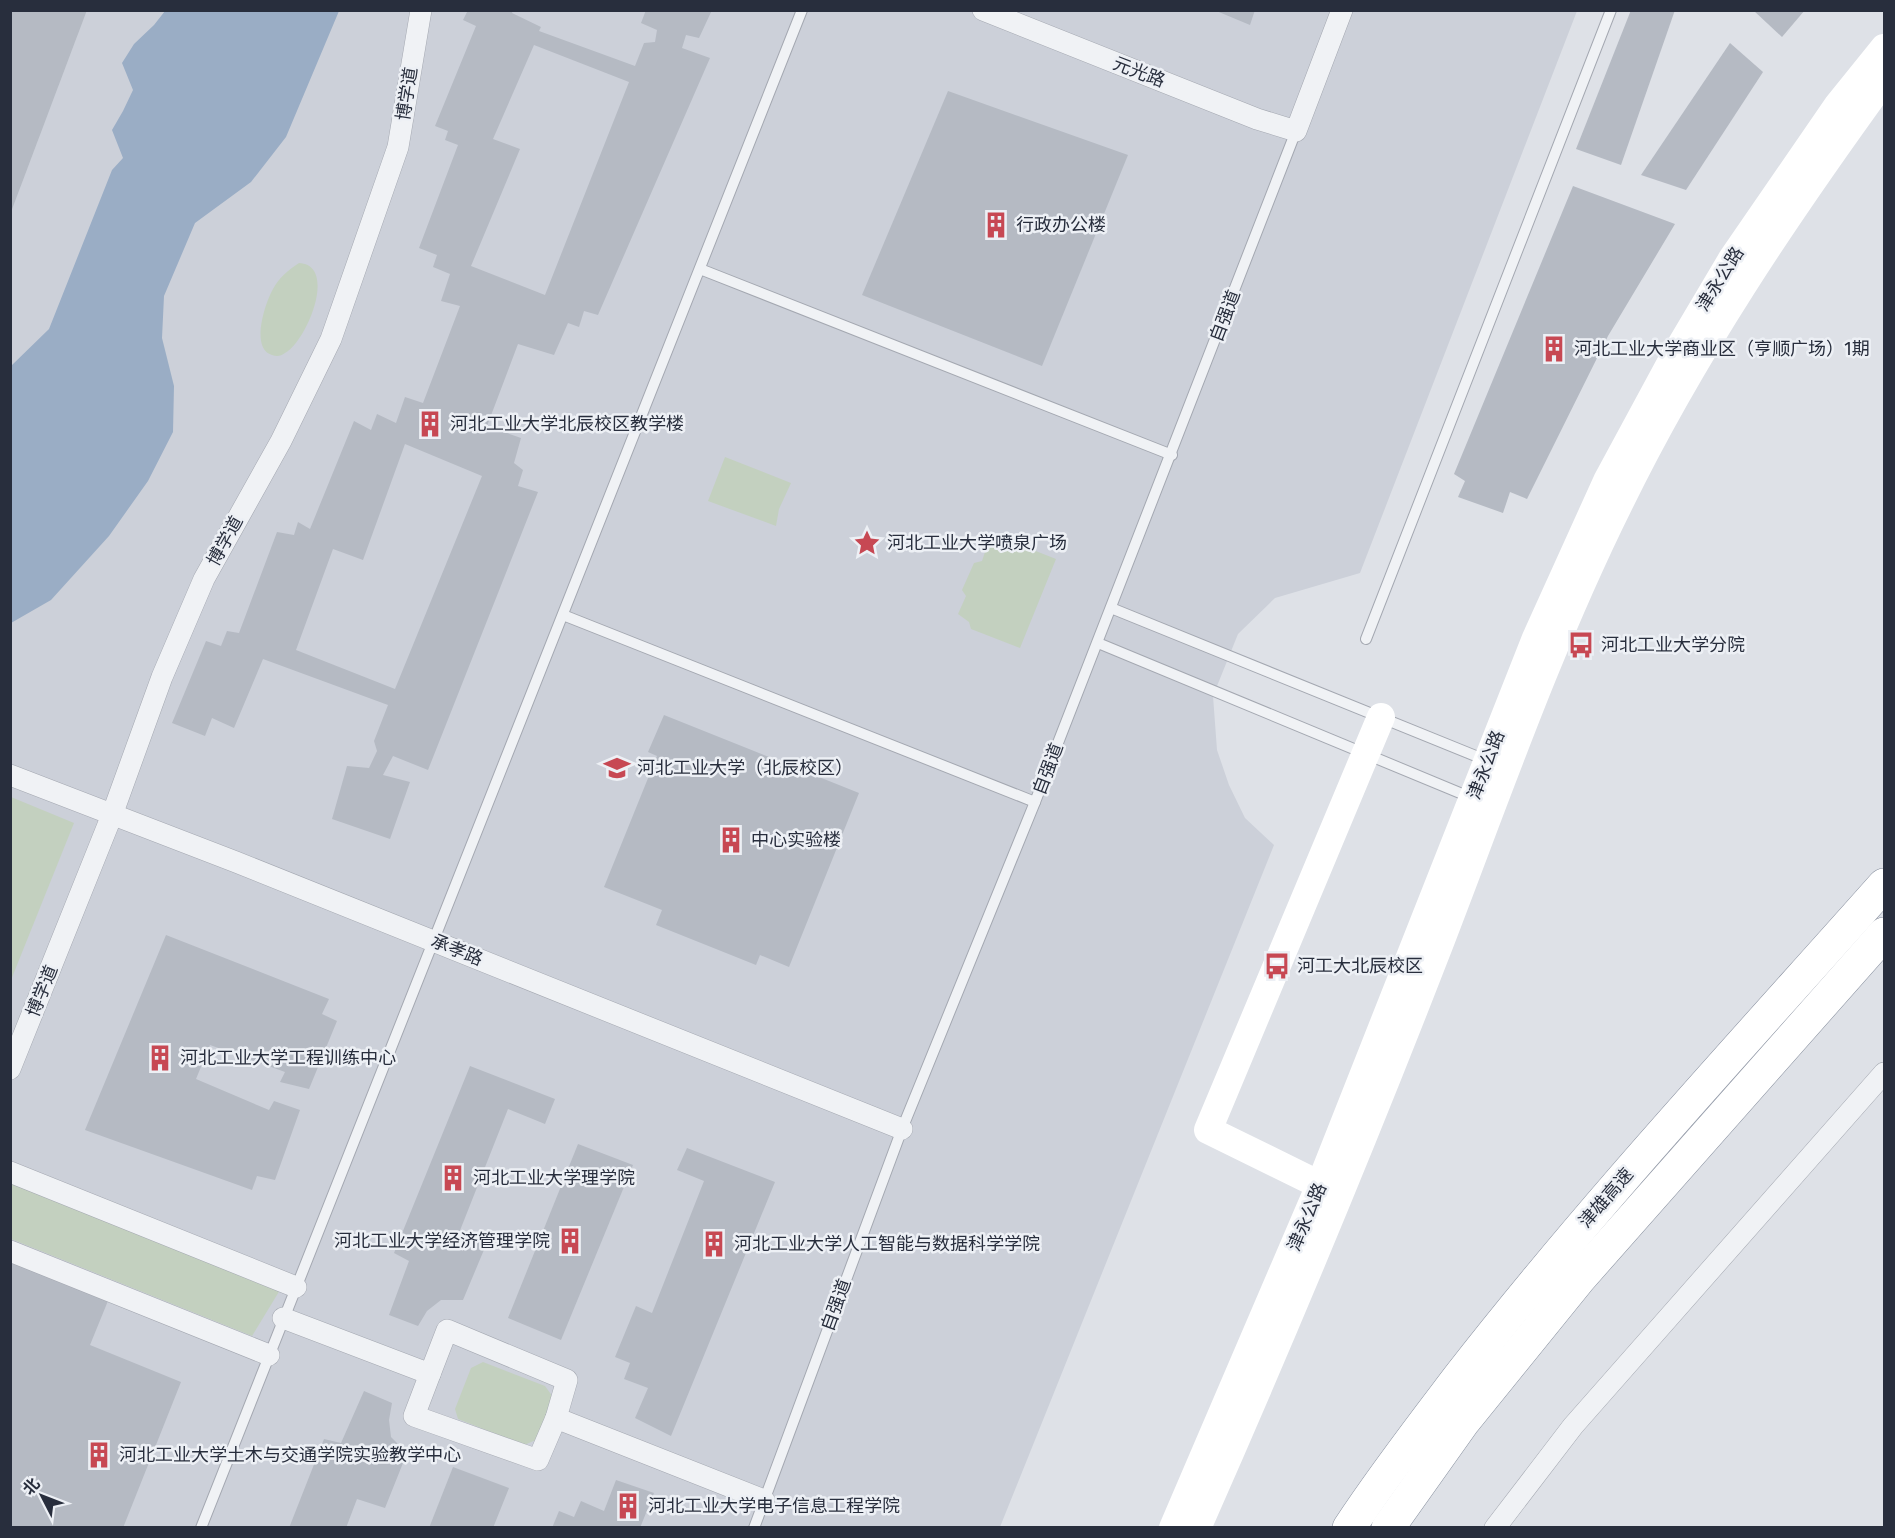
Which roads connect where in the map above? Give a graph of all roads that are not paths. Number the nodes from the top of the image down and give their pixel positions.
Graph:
1 (421, 10) edge
2 (802, 10) edge
3 (983, 10) edge
4 (1342, 10) edge
5 (1611, 10) edge
6 (1884, 48) edge
7 (1884, 80) edge
8 (1296, 131) junction
9 (700, 269) junction
10 (1172, 455) junction
11 (1111, 608) junction
12 (563, 615) junction
13 (1366, 639) dead end
14 (1098, 643) junction
15 (1381, 717) junction
16 (1366, 754) junction
17 (1498, 765) junction
18 (10, 775) edge
19 (1035, 802) junction
20 (1483, 802) junction
21 (112, 815) junction
22 (1884, 885) edge
23 (1884, 934) edge
24 (432, 940) junction
25 (10, 1069) edge
26 (1884, 1073) edge
27 (902, 1129) junction
28 (10, 1172) edge
29 (1320, 1185) junction
30 (10, 1251) edge
31 (296, 1287) junction
32 (283, 1318) junction
33 (269, 1355) junction
34 (430, 1374) junction
35 (556, 1418) junction
36 (764, 1500) junction
37 (201, 1527) edge
38 (754, 1527) edge
39 (1173, 1527) edge
40 (1197, 1527) edge
41 (1349, 1527) edge
42 (1388, 1527) edge
43 (1496, 1527) edge

1 - 21 street, 博学道
2 - 9 lane
3 - 8 street, 元光路
4 - 8 street, 自强道
5 - 13 lane
6 - 17 street, 津永公路
7 - 17 street, 津永公路
8 - 10 lane, 自强道
9 - 10 lane
9 - 12 lane
10 - 11 lane, 自强道
11 - 14 lane, 自强道
11 - 15 lane
12 - 19 lane
12 - 24 lane
14 - 16 lane
14 - 19 lane, 自强道
15 - 16 street
15 - 17 lane
16 - 20 lane
16 - 29 street
17 - 20 street, 津永公路
18 - 21 street, 承孝路
19 - 27 lane, 自强道
20 - 29 street, 津永公路
20 - 40 street, 津永公路
21 - 24 street, 承孝路
21 - 25 street, 博学道
22 - 41 highway, 津雄高速
23 - 42 highway, 津雄高速
24 - 27 street, 承孝路
24 - 31 lane
26 - 43 street
27 - 36 lane, 自强道
28 - 31 street
29 - 39 street, 津永公路
30 - 33 street
31 - 32 lane
32 - 33 lane
32 - 34 street
33 - 37 lane
34 - 35 street
34 - 35 street
35 - 36 street
36 - 38 lane, 自强道

